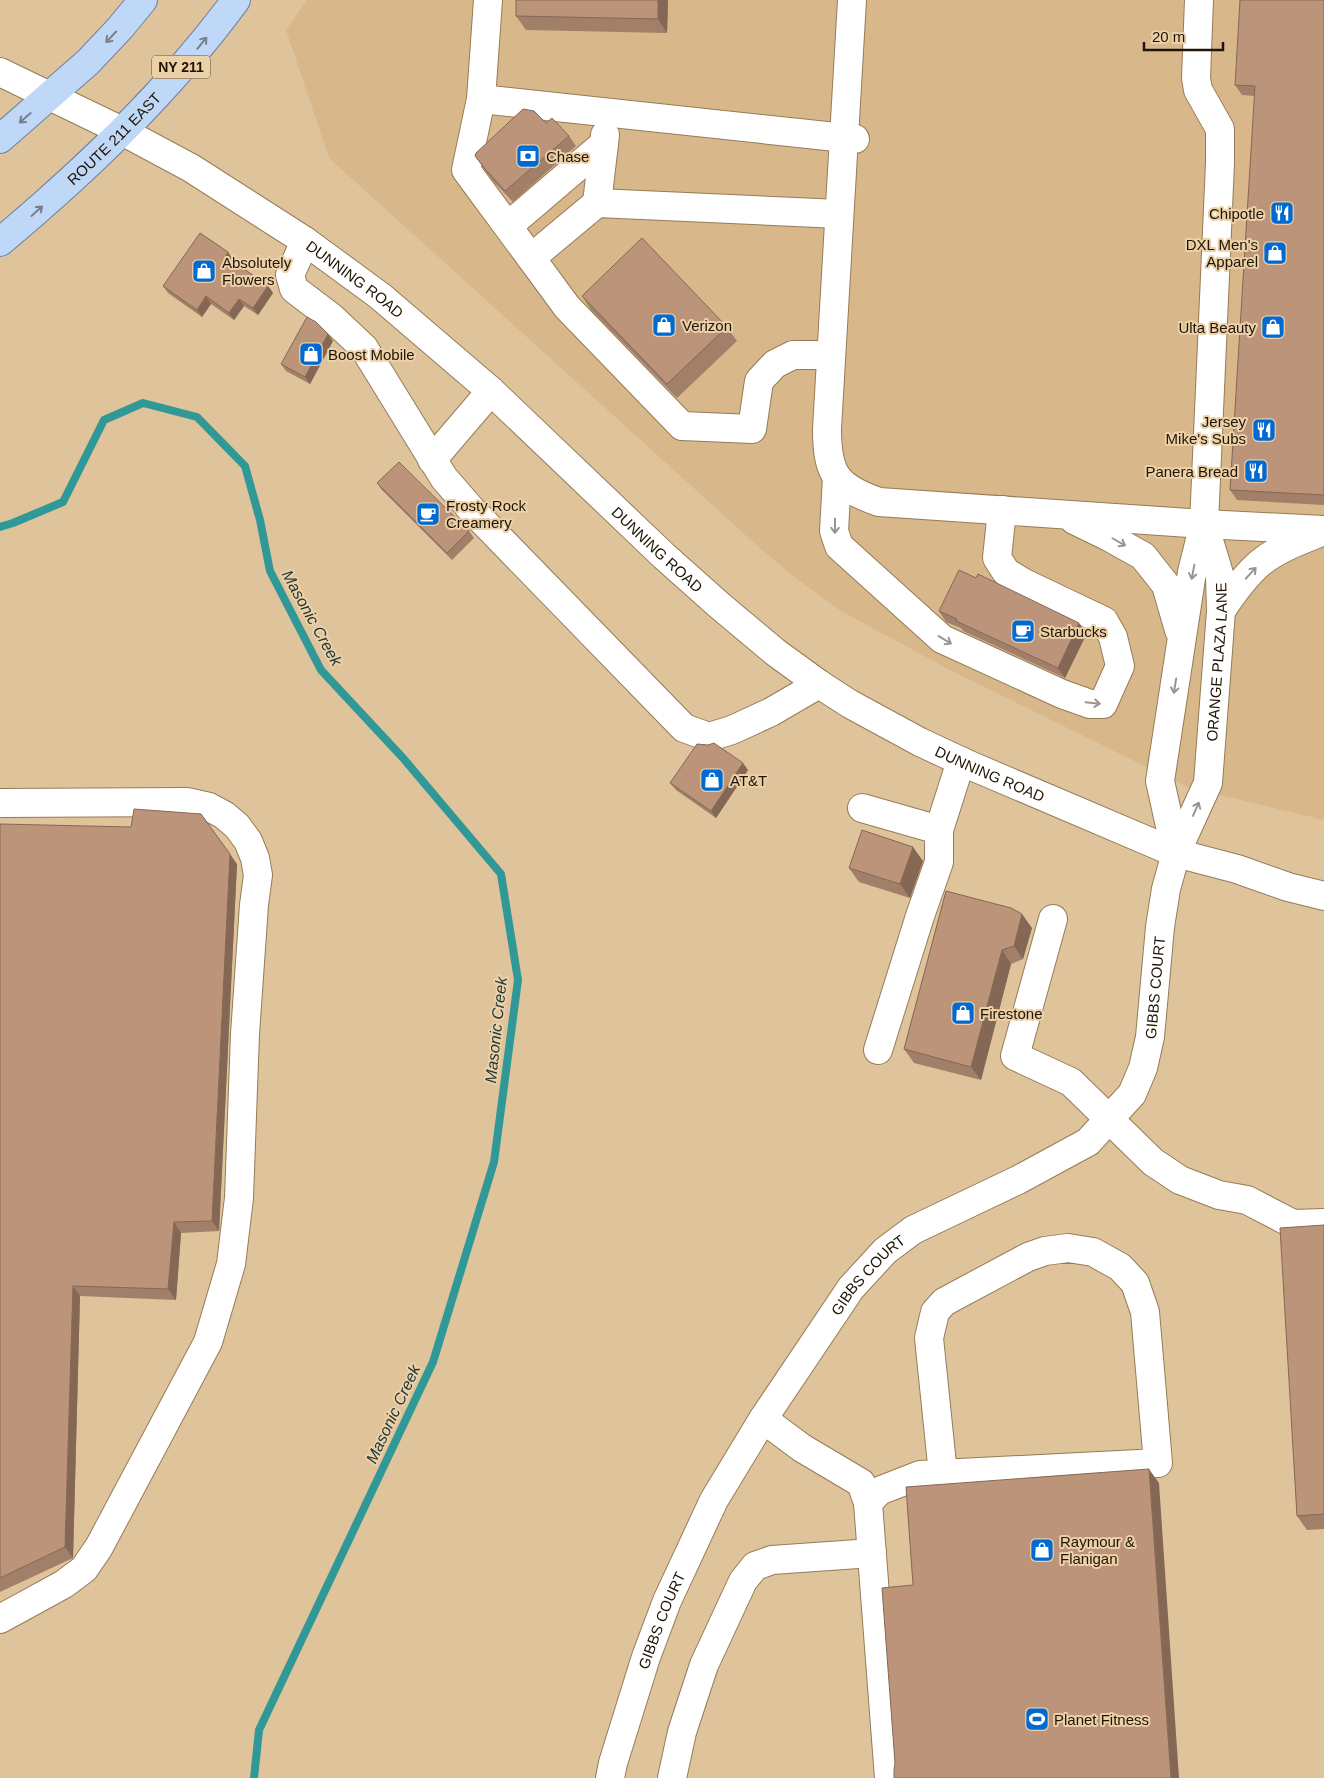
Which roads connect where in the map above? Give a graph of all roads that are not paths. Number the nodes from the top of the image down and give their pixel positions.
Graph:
1 (143, 0) edge
2 (236, 0) edge
3 (488, 0) edge
4 (852, 0) edge
5 (1199, 0) edge
6 (0, 72) edge
7 (50, 96) junction
8 (481, 99) junction
9 (608, 112) junction
10 (122, 131) junction
11 (849, 138) junction
12 (0, 139) edge
13 (604, 144) junction
14 (597, 203) junction
15 (839, 214) junction
16 (508, 226) junction
17 (305, 241) junction
18 (0, 242) edge
19 (531, 258) junction
20 (830, 355) junction
21 (491, 391) junction
22 (432, 460) junction
23 (837, 477) junction
24 (1002, 510) junction
25 (1059, 513) junction
26 (1204, 524) junction
27 (1324, 530) edge
28 (1221, 611) junction
29 (1182, 645) junction
30 (818, 684) junction
31 (961, 761) junction
32 (0, 803) edge
33 (862, 808) dead end
34 (939, 830) junction
35 (1176, 854) junction
36 (1324, 896) edge
37 (1053, 919) dead end
38 (878, 1050) dead end
39 (1109, 1119) junction
40 (1324, 1223) edge
41 (763, 1419) junction
42 (943, 1474) junction
43 (868, 1504) junction
44 (872, 1554) junction
45 (0, 1618) edge
46 (610, 1778) edge
47 (672, 1778) edge
48 (889, 1778) edge

1 -> 7 main road
10 -> 2 main road, ROUTE 211 EAST / NY 211
3 - 8 street
4 - 11 street
5 - 26 street
6 - 7 street, DUNNING ROAD
7 - 10 street, DUNNING ROAD
7 -> 12 main road
8 - 9 street
8 - 16 street
9 - 11 street
9 - 13 street
10 - 17 street, DUNNING ROAD
18 -> 10 main road, ROUTE 211 EAST / NY 211
11 - 15 street
13 - 14 street
13 - 16 street
14 - 15 street
14 - 19 street
15 - 20 street
16 - 19 street
17 - 21 street, DUNNING ROAD
17 - 22 street
19 - 20 street
20 - 23 street
21 - 22 street
21 - 30 street, DUNNING ROAD
22 - 30 street
23 - 24 street
23 -> 24 street
24 - 25 street
25 - 26 street
25 -> 29 street
26 - 27 street
26 - 28 street, ORANGE PLAZA LANE
26 -> 29 street
28 -> 27 street
35 -> 28 street, ORANGE PLAZA LANE
29 -> 35 street
30 - 31 street, DUNNING ROAD
31 - 34 street
31 - 35 street, DUNNING ROAD
32 - 45 street
33 - 34 street
34 - 38 street
35 - 36 street, DUNNING ROAD
35 - 39 street, GIBBS COURT
37 - 39 street
39 - 40 street
39 - 41 street, GIBBS COURT
41 - 43 street
41 - 46 street, GIBBS COURT
42 - 42 street
42 - 43 street
43 - 44 street
44 - 47 street
44 - 48 street

